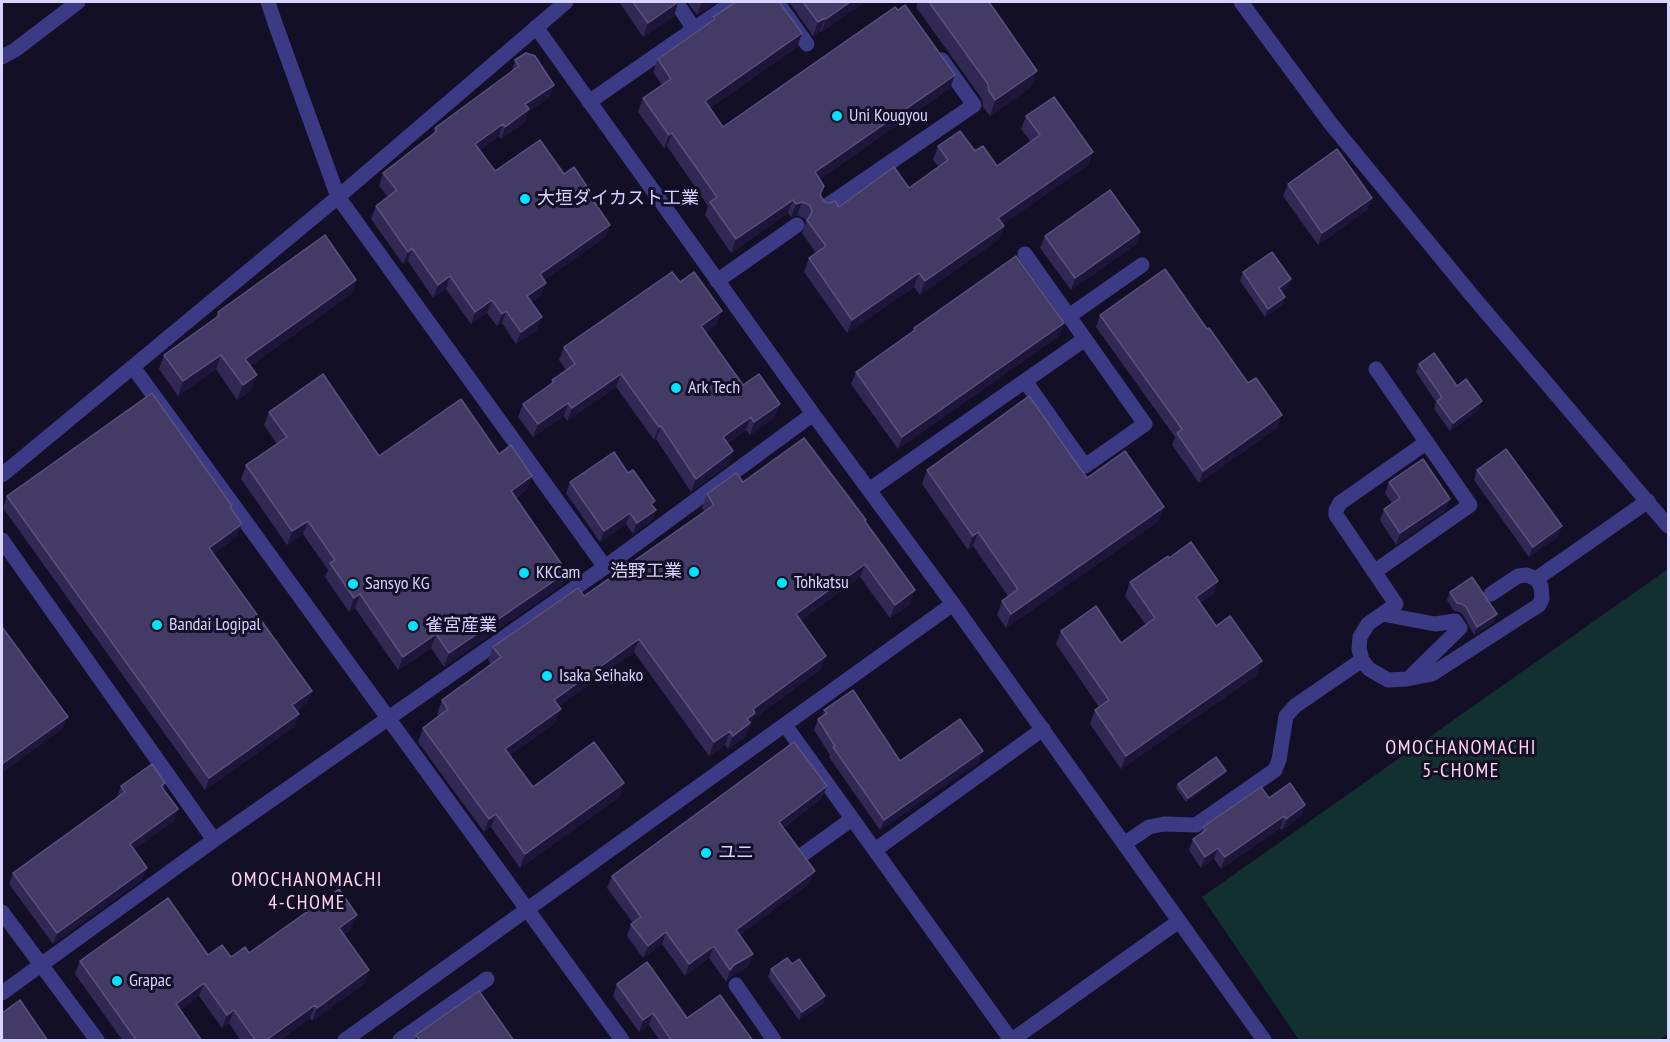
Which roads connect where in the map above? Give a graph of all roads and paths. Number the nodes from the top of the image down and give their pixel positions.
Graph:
1 (78, 2) edge
2 (268, 2) edge
3 (566, 2) edge
4 (676, 2) edge
5 (733, 2) edge
6 (777, 2) edge
7 (1241, 2) edge
8 (536, 27) junction
9 (694, 29) junction
10 (807, 44) dead end
11 (934, 49) edge
12 (2, 57) edge
13 (589, 102) junction
14 (338, 197) junction
15 (825, 207) edge
16 (796, 225) dead end
17 (1026, 254) dead end
18 (1142, 265) dead end
19 (717, 281) junction
20 (1069, 316) junction
21 (1085, 339) junction
22 (133, 367) junction
23 (1376, 369) dead end
24 (1025, 381) junction
25 (813, 414) junction
26 (1427, 442) junction
27 (2, 475) edge
28 (869, 490) junction
29 (1648, 501) junction
30 (1668, 526) edge
31 (2, 540) edge
32 (605, 567) junction
33 (1374, 572) junction
34 (1536, 579) junction
35 (1491, 594) dead end
36 (953, 604) junction
37 (1382, 614) junction
38 (1362, 660) junction
39 (1407, 679) junction
40 (388, 718) junction
41 (784, 725) junction
42 (1043, 729) junction
43 (852, 819) junction
44 (214, 840) junction
45 (1124, 844) junction
46 (875, 850) junction
47 (802, 855) edge
48 (528, 910) junction
49 (2, 912) edge
50 (1179, 921) junction
51 (41, 964) junction
52 (487, 979) dead end
53 (736, 985) dead end
54 (2, 993) edge
55 (96, 1041) edge
56 (345, 1041) edge
57 (399, 1041) edge
58 (622, 1041) edge
59 (774, 1041) edge
60 (1012, 1041) edge
61 (1264, 1041) edge

1 - 12 street
2 - 14 street
3 - 8 street
4 - 9 street
5 - 9 street
6 - 10 street
7 - 29 street
8 - 13 street
8 - 14 street
9 - 13 street
11 - 15 street
13 - 19 street
14 - 22 street
14 - 32 street
16 - 19 street
17 - 20 street
18 - 20 street
19 - 25 street
20 - 21 street
21 - 24 street
21 - 24 street
22 - 27 street
22 - 40 street
23 - 26 street
24 - 28 street
25 - 28 street
25 - 32 street
26 - 33 street
26 - 33 street
28 - 36 street
29 - 30 street
29 - 34 street
31 - 44 street
32 - 40 street
33 - 37 street
34 - 35 street
34 - 39 street
36 - 41 street
36 - 42 street
37 - 38 street
37 - 39 street
38 - 39 street
38 - 45 street
40 - 44 street
40 - 48 street
41 - 43 street
41 - 48 street
42 - 45 street
42 - 46 street
43 - 46 street
43 - 47 street
44 - 51 street
45 - 50 street
46 - 60 street
48 - 56 street
48 - 58 street
49 - 51 street
50 - 60 street
50 - 61 street
51 - 54 street
51 - 55 street
52 - 57 street
53 - 59 street

